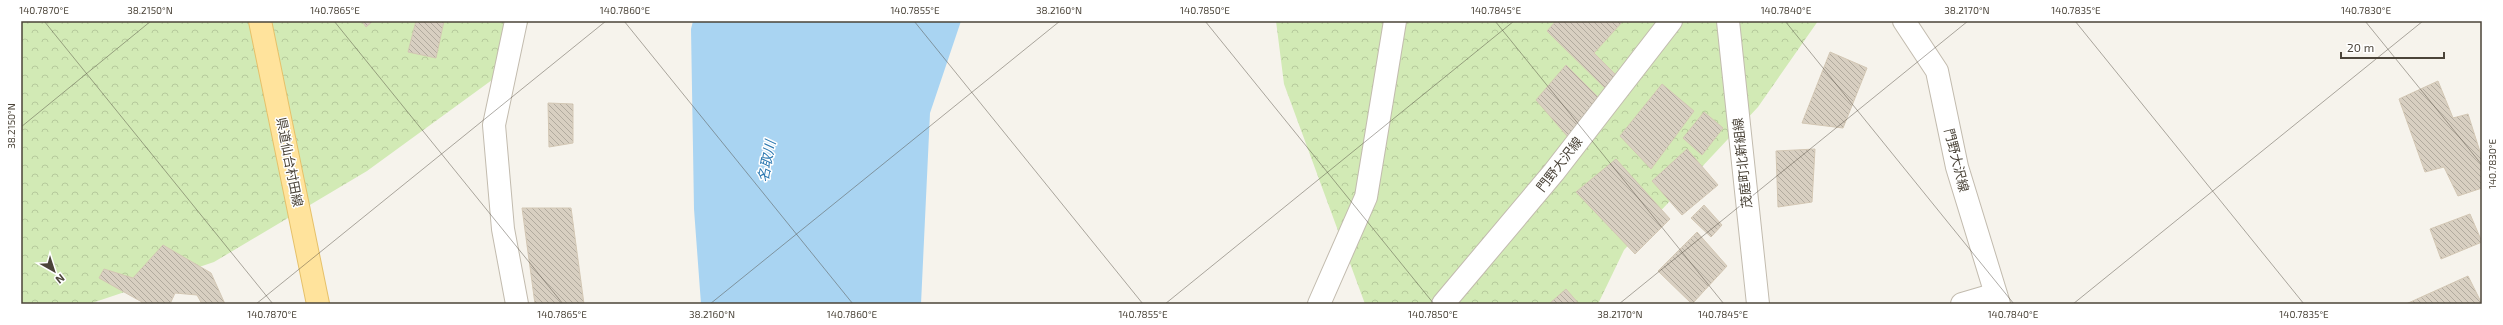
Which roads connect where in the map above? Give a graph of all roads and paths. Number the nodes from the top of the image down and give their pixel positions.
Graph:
1 (260, 21) edge
2 (516, 21) edge
3 (1395, 21) edge
4 (1671, 21) edge
5 (1728, 21) edge
6 (1904, 21) edge
7 (1998, 299) edge
8 (318, 304) edge
9 (517, 304) edge
10 (1319, 304) edge
11 (1443, 304) edge
12 (1758, 304) edge
13 (1962, 304) edge

1 - 8 main road, 県道仙台村田線
2 - 9 street
3 - 10 street
4 - 11 street, 門野大沢線
5 - 12 street, 茂庭町北新組線
6 - 7 street, 門野大沢線
7 - 13 street

